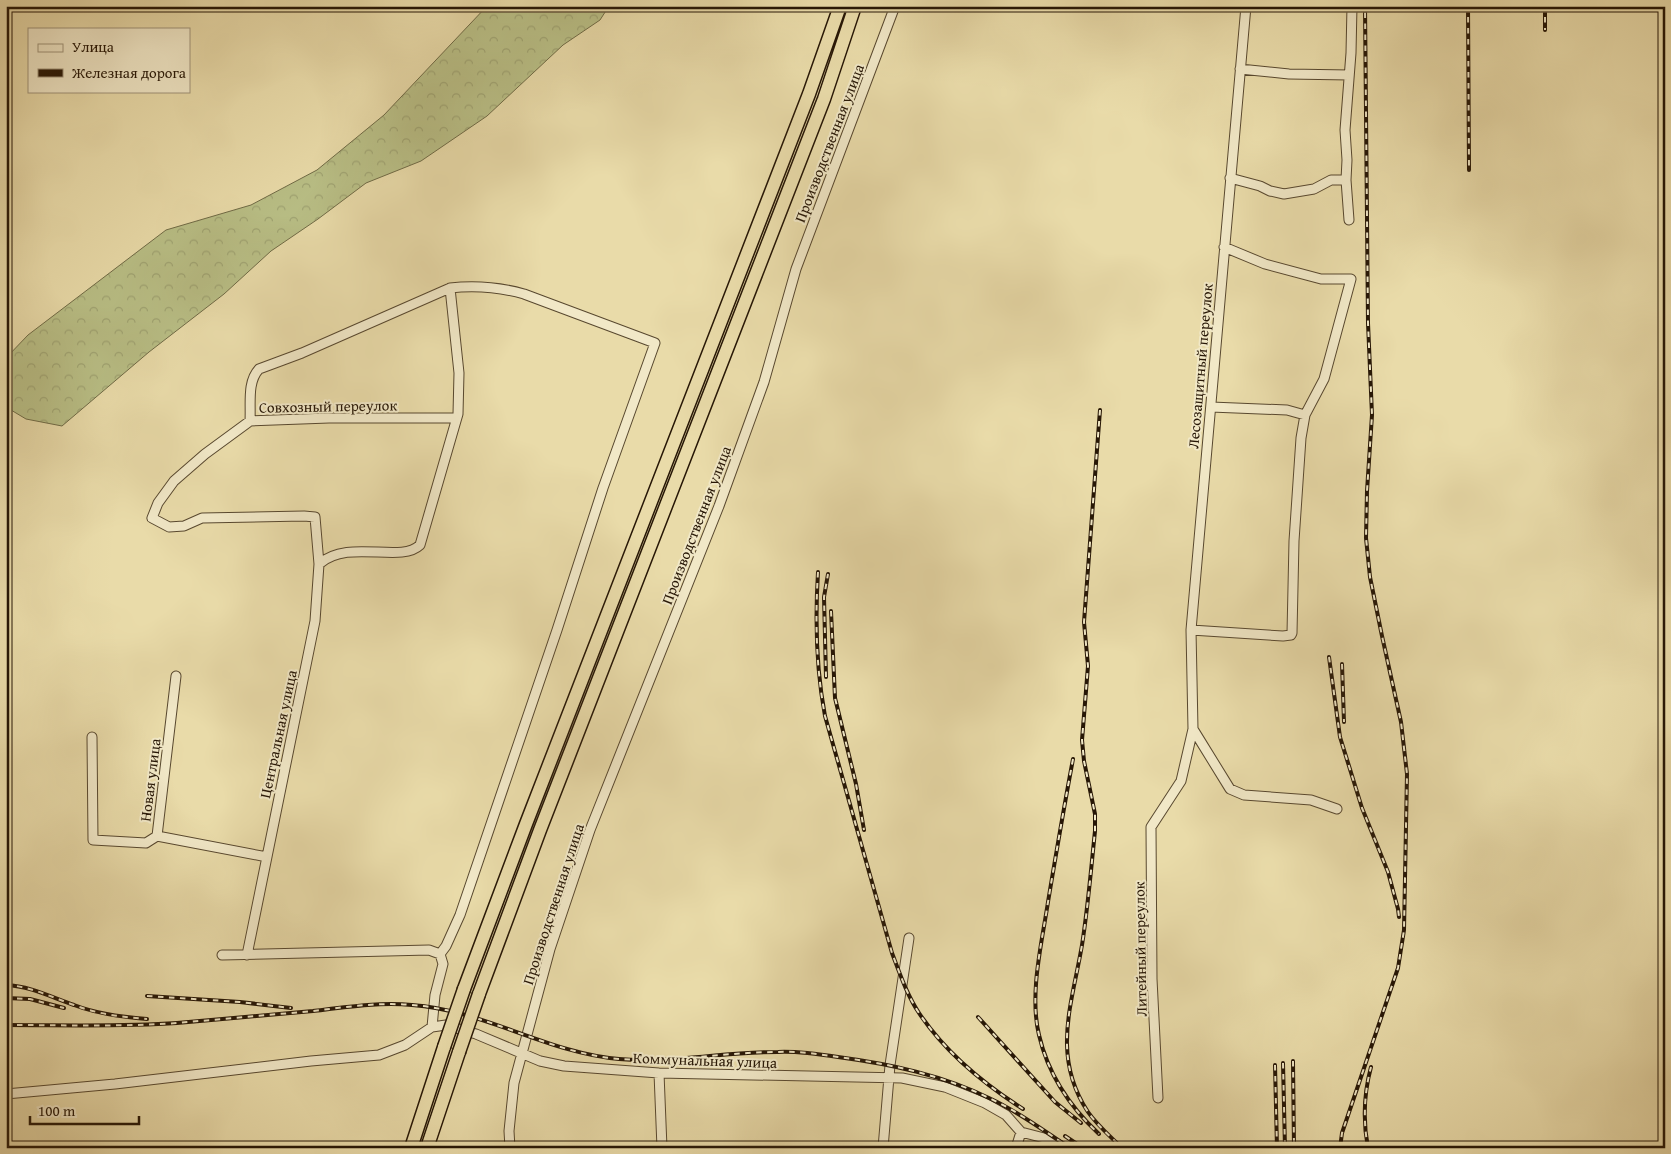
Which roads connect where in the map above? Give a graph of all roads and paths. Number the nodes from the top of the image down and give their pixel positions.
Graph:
1 (840, 6) edge
2 (855, 6) edge
3 (896, 6) edge
4 (1246, 6) edge
5 (1352, 6) edge
6 (1240, 69) junction
7 (1348, 75) junction
8 (1230, 178) junction
9 (1346, 180) junction
10 (1349, 220) dead end
11 (1224, 247) junction
12 (450, 288) junction
13 (1211, 408) junction
14 (1305, 415) junction
15 (456, 418) junction
16 (250, 420) junction
17 (315, 517) joint
18 (319, 564) junction
19 (1191, 630) junction
20 (176, 676) dead end
21 (1193, 729) junction
22 (92, 737) dead end
23 (1166, 805) joint
24 (1338, 809) dead end
25 (157, 836) junction
26 (267, 857) junction
27 (909, 938) dead end
28 (440, 954) junction
29 (222, 955) dead end
30 (247, 955) junction
31 (432, 1027) junction
32 (523, 1054) junction
33 (659, 1073) junction
34 (889, 1079) junction
35 (6, 1094) edge
36 (1158, 1098) dead end
37 (1020, 1132) junction
38 (411, 1148) edge
39 (427, 1148) edge
40 (510, 1148) edge
41 (662, 1148) edge
42 (883, 1148) edge
43 (1016, 1148) edge
44 (1065, 1148) edge

1 - 38 highway, bridge
2 - 39 highway, bridge
3 - 32 street, Производственная улица
4 - 6 street, Лесозащитный переулок
5 - 7 street
6 - 7 street
6 - 8 street, Лесозащитный переулок
7 - 9 street
8 - 9 street
8 - 11 street, Лесозащитный переулок
9 - 10 street
11 - 13 street, Лесозащитный переулок
11 - 14 street
12 - 15 street
12 - 16 street
12 - 28 street
13 - 14 street
13 - 19 street, Лесозащитный переулок
14 - 19 street
15 - 16 street, Совхозный переулок
15 - 18 street
16 - 17 street, Совхозный переулок
17 - 18 street, Центральная улица
18 - 26 street, Центральная улица
19 - 21 street, Лесозащитный переулок
20 - 25 street, Новая улица
21 - 23 street, Лесозащитный переулок
21 - 24 street
22 - 25 street
23 - 36 street, Литейный переулок
25 - 26 street, Новая улица
26 - 30 street, Центральная улица
27 - 34 street
28 - 30 street
28 - 31 street
29 - 30 street
31 - 32 street, Коммунальная улица
31 - 35 street
32 - 33 street, Коммунальная улица
32 - 40 street, Производственная улица
33 - 34 street, Коммунальная улица
33 - 41 street
34 - 37 street, Коммунальная улица
34 - 42 street
37 - 43 street
37 - 44 street

